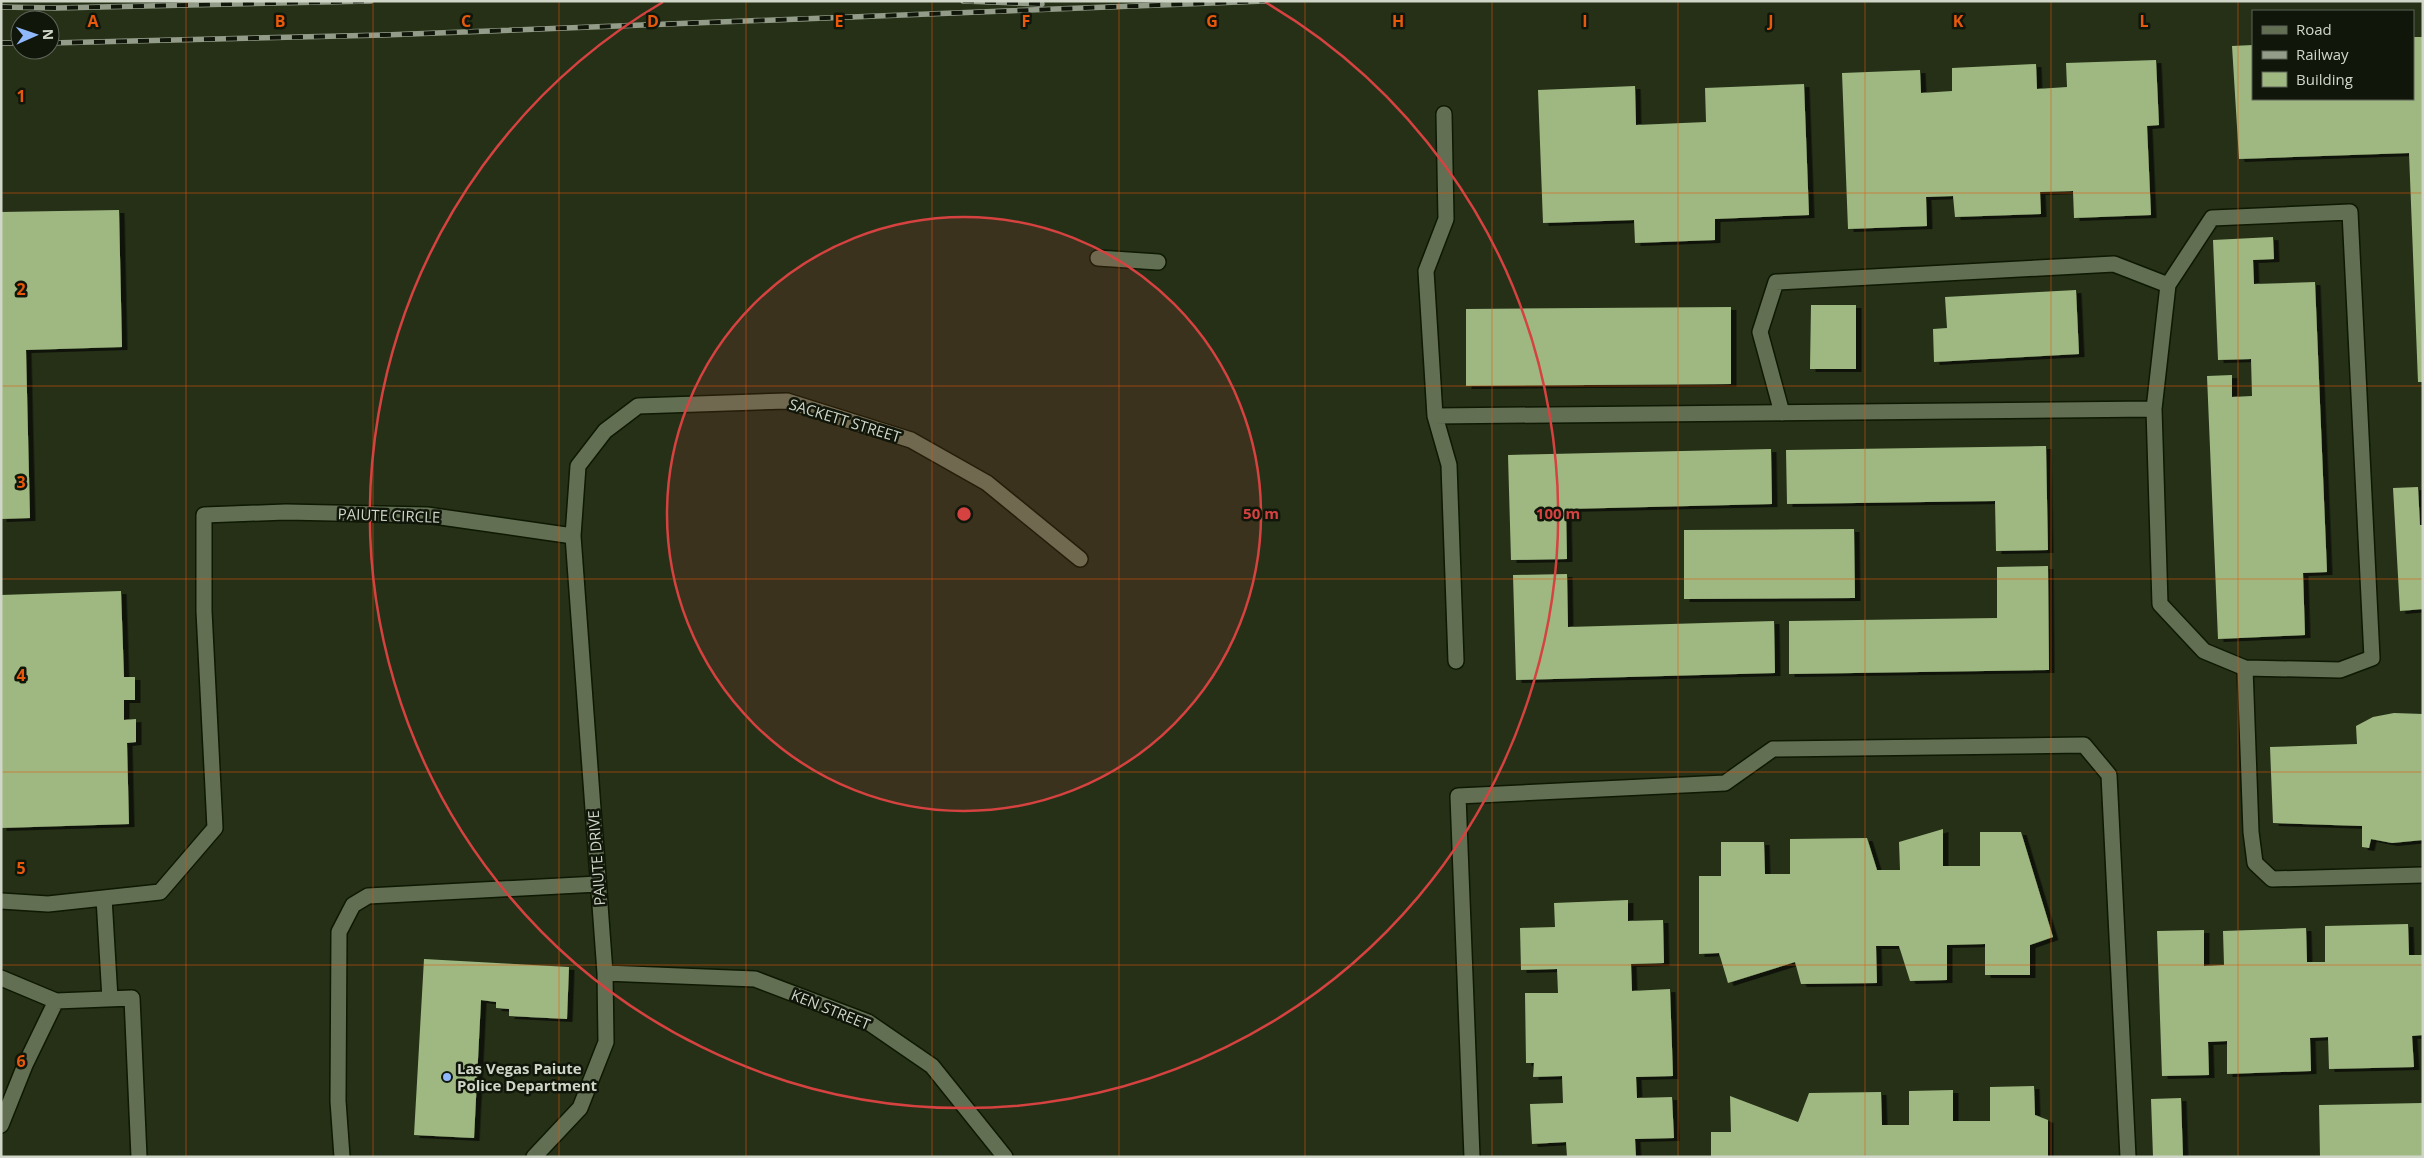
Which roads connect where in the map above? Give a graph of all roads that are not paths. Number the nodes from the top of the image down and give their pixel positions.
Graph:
1 (1444, 114) dead end
2 (1098, 258) dead end
3 (1158, 262) dead end
4 (2168, 285) junction
5 (2154, 409) junction
6 (1782, 412) junction
7 (1435, 416) junction
8 (573, 536) junction
9 (1080, 558) dead end
10 (1456, 661) dead end
11 (2245, 668) junction
12 (2423, 875) edge
13 (598, 884) junction
14 (104, 898) junction
15 (1, 901) edge
16 (604, 973) junction
17 (1, 978) edge
18 (110, 999) junction
19 (56, 1001) junction
20 (1, 1125) edge
21 (139, 1157) edge
22 (342, 1157) edge
23 (534, 1157) edge
24 (1005, 1157) edge
25 (1472, 1157) edge
26 (2128, 1157) edge

1 - 7 street
2 - 3 street
4 - 5 street
4 - 6 street
4 - 11 street
5 - 6 street
5 - 11 street
6 - 7 street
7 - 10 street
8 - 9 street, SACKETT STREET
8 - 13 street, PAIUTE DRIVE
8 - 14 street, PAIUTE CIRCLE
11 - 12 street
13 - 16 street, PAIUTE DRIVE
13 - 22 street
14 - 15 street
14 - 18 street
16 - 23 street, PAIUTE DRIVE
16 - 24 street, KEN STREET
17 - 19 street
18 - 19 street
18 - 21 street
19 - 20 street
25 - 26 street

